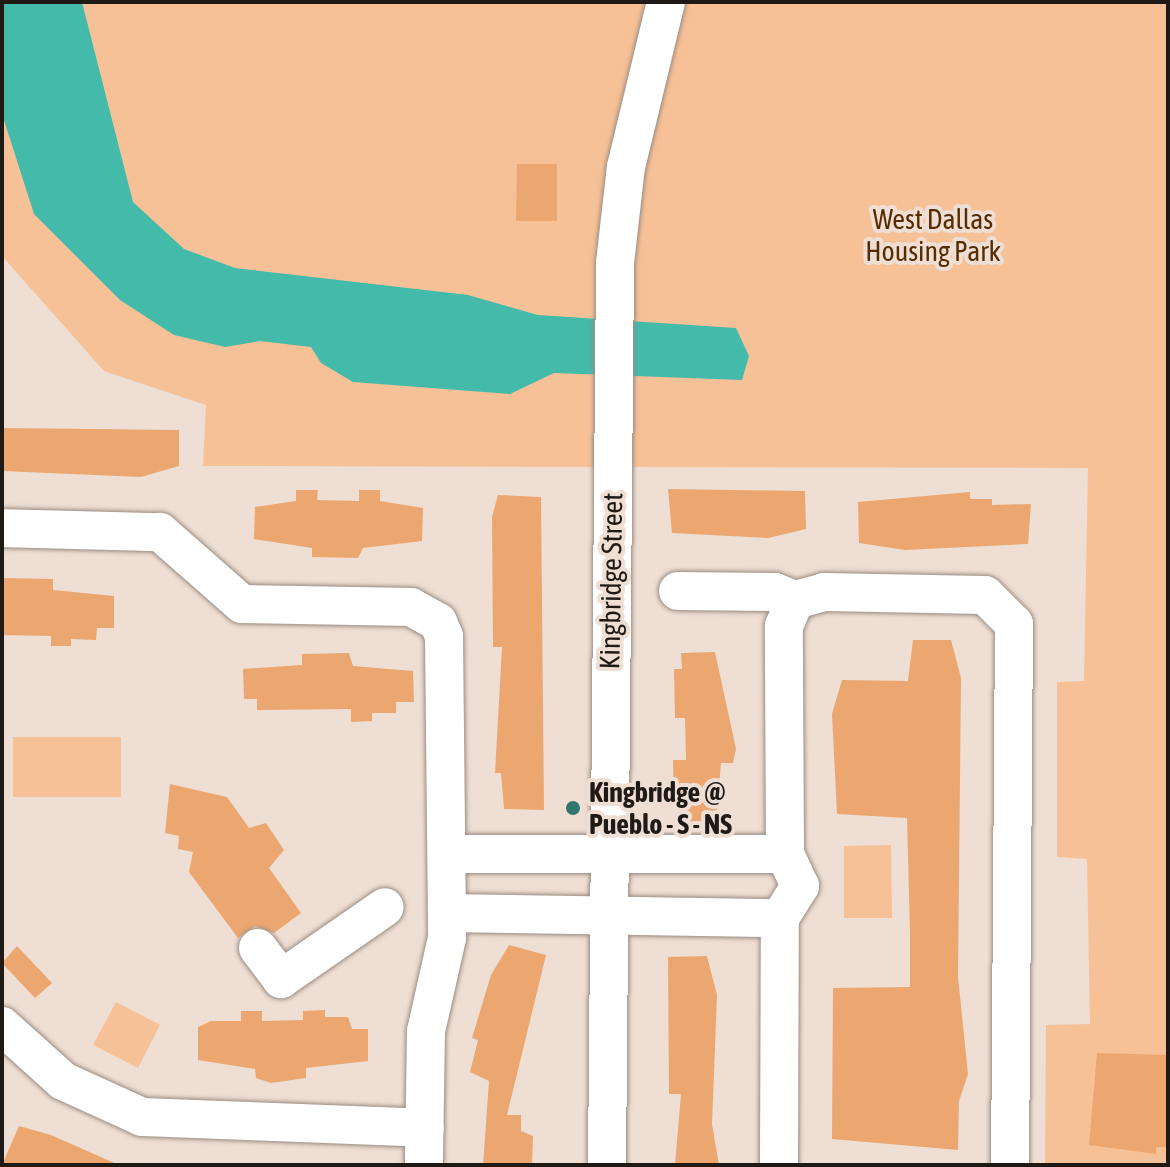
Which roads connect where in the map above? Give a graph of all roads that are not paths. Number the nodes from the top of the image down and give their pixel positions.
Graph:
1 (666, 2) edge
2 (2, 528) edge
3 (678, 591) dead end
4 (795, 600) junction
5 (447, 854) junction
6 (785, 854) junction
7 (606, 856) junction
8 (385, 907) dead end
9 (447, 913) junction
10 (605, 915) junction
11 (780, 918) junction
12 (258, 948) dead end
13 (2, 1026) edge
14 (425, 1146) edge
15 (607, 1165) edge
16 (779, 1165) edge
17 (1010, 1165) edge

1 - 7 street, Kingbridge Street
2 - 5 street
3 - 4 street
4 - 6 street
4 - 17 street
5 - 7 street
5 - 9 street
6 - 7 street
6 - 11 street
7 - 10 street, Kingbridge Street
8 - 12 street
9 - 10 street
9 - 14 street
10 - 11 street
10 - 15 street, Kingbridge Street
11 - 16 street
13 - 14 street

